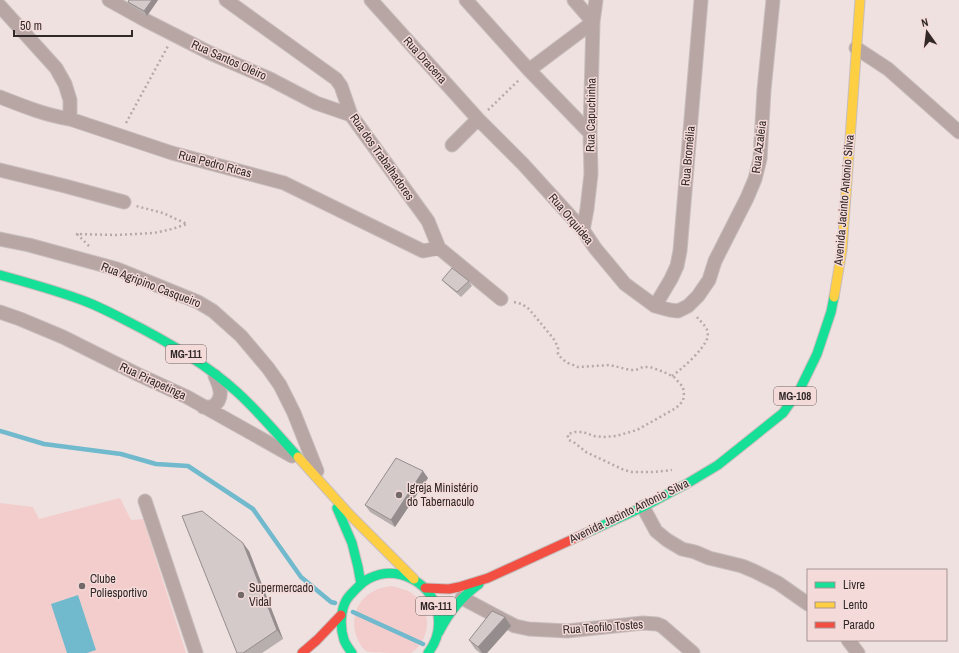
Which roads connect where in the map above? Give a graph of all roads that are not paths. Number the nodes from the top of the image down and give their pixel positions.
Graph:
1 (109, 0) edge
2 (226, 0) edge
3 (372, 0) edge
4 (466, 0) edge
5 (574, 0) edge
6 (596, 0) edge
7 (701, 0) edge
8 (773, 0) edge
9 (860, 0) edge
10 (0, 6) edge
11 (593, 22) junction
12 (856, 48) junction
13 (529, 70) junction
14 (0, 96) edge
15 (351, 115) junction
16 (70, 119) junction
17 (478, 119) junction
18 (959, 132) edge
19 (590, 133) junction
20 (452, 145) dead end
21 (0, 170) edge
22 (124, 202) road end
23 (583, 230) junction
24 (0, 239) edge
25 (439, 248) junction
26 (0, 275) edge
27 (501, 299) dead end
28 (655, 306) junction
29 (670, 310) joint
30 (0, 312) edge
31 (20, 319) junction
32 (0, 321) edge
33 (214, 374) junction
34 (203, 407) junction
35 (301, 461) junction
36 (327, 490) junction
37 (145, 501) dead end
38 (643, 507) junction
39 (490, 578) junction
40 (414, 579) junction
41 (361, 584) junction
42 (425, 588) junction
43 (462, 598) junction
44 (807, 603) edge
45 (342, 615) junction
46 (439, 632) junction
47 (849, 641) edge
48 (196, 653) edge
49 (302, 653) edge
50 (352, 653) edge
51 (428, 653) edge
52 (693, 653) edge
53 (858, 653) edge

1 - 15 street, Rua Santos Oleiro
2 - 15 street, Rua dos Trabalhadores
3 - 17 street, Rua Dracena
4 - 13 street
5 - 11 street
6 - 11 street, Rua Capuchinha
7 - 28 street, Rua Bromélia
8 - 29 street, Rua Azaleia
9 - 12 main road, Avenida Jacinto Antonio Silva / MG-108
10 - 16 street
11 - 13 street
11 - 19 street, Rua Capuchinha
12 - 18 street
12 - 38 main road, Avenida Jacinto Antonio Silva / MG-108
13 - 19 street
14 - 16 street, Rua Pedro Ricas
15 - 25 street, Rua dos Trabalhadores
16 - 25 street, Rua Pedro Ricas
17 - 20 street
17 - 23 street, Rua Orquidea
19 - 23 street, Rua Capuchinha
21 - 22 street
23 - 28 street, Rua Orquidea
24 - 36 street, Rua Agripino Casqueiro
25 - 27 street
26 - 33 main road, MG-111
28 - 29 street, Rua Orquidea
30 - 31 street, Rua Pirapetinga
31 - 32 street
31 - 34 street, Rua Pirapetinga
33 - 34 street
33 - 35 main road, MG-111
34 - 35 street, Rua Pirapetinga
35 - 36 main road, MG-111
36 - 40 main road, MG-111
36 - 41 main road, MG-111
37 - 48 street
38 - 39 main road, Avenida Jacinto Antonio Silva / MG-108
38 - 44 street
39 - 42 main road, MG-108
39 - 43 main road, MG-108
40 - 41 main road, MG-111
40 - 42 main road, MG-111
41 - 45 main road, MG-111
42 - 46 main road, MG-111
43 - 46 main road, MG-108
43 - 52 street, Rua Teofilo Tostes
45 - 49 main road
45 - 50 main road, MG-111
46 - 51 main road, MG-111
47 - 53 street

